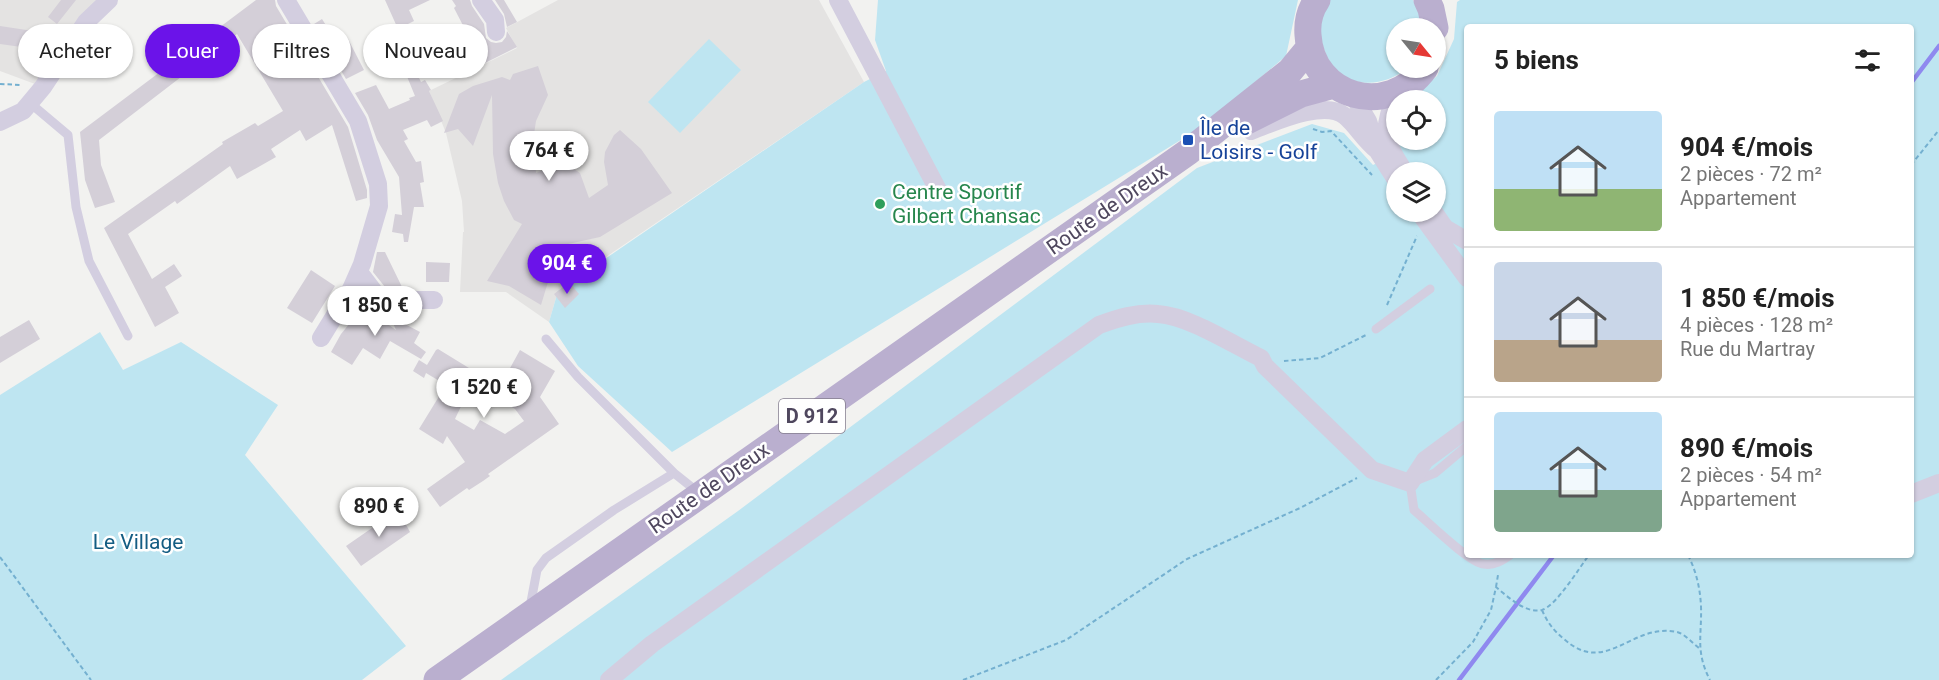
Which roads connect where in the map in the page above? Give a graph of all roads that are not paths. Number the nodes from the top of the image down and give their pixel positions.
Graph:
1 (109, 0) edge
2 (286, 0) edge
3 (482, 0) edge
4 (837, 0) edge
5 (1317, 0) edge
6 (496, 32) dead end
7 (1309, 48) junction
8 (1415, 78) edge
9 (1343, 89) junction
10 (1398, 90) edge
11 (1386, 95) edge
12 (30, 103) junction
13 (0, 122) edge
14 (1236, 127) junction
15 (1377, 150) junction
16 (1188, 152) junction
17 (1386, 173) edge
18 (938, 190) dead end
19 (1426, 222) edge
20 (1441, 222) edge
21 (1464, 239) edge
22 (359, 272) junction
23 (1464, 274) edge
24 (1430, 289) dead end
25 (434, 300) dead end
26 (1376, 329) road end
27 (128, 336) dead end
28 (321, 338) dead end
29 (546, 339) dead end
30 (1464, 431) edge
31 (1464, 449) edge
32 (674, 473) junction
33 (1410, 483) junction
34 (1939, 483) edge
35 (1914, 493) edge
36 (700, 495) junction
37 (1464, 552) edge
38 (1471, 558) edge
39 (1506, 558) edge
40 (528, 616) junction
41 (437, 680) edge
42 (609, 680) edge

1 - 12 street
2 - 22 street
3 - 6 street
4 - 18 street
5 - 7 main road
7 - 9 main road
7 - 16 main road, Route de Dreux / D 912
8 - 10 main road
9 - 11 main road, Route de Dreux
9 - 14 main road, Route de Dreux / D 912
9 - 15 street
12 - 13 street
12 - 27 lane
14 - 15 street
14 - 16 main road, Route de Dreux / D 912
15 - 17 street
16 - 36 main road, Route de Dreux / D 912
19 - 23 street
20 - 21 street
22 - 25 street
22 - 28 street
24 - 26 lane
29 - 32 lane
30 - 33 street
31 - 33 lane
32 - 36 lane
32 - 40 lane
33 - 37 lane
33 - 42 street
34 - 35 street
36 - 40 main road, Route de Dreux / D 912
38 - 39 lane
40 - 41 main road, Route de Dreux / D 912

